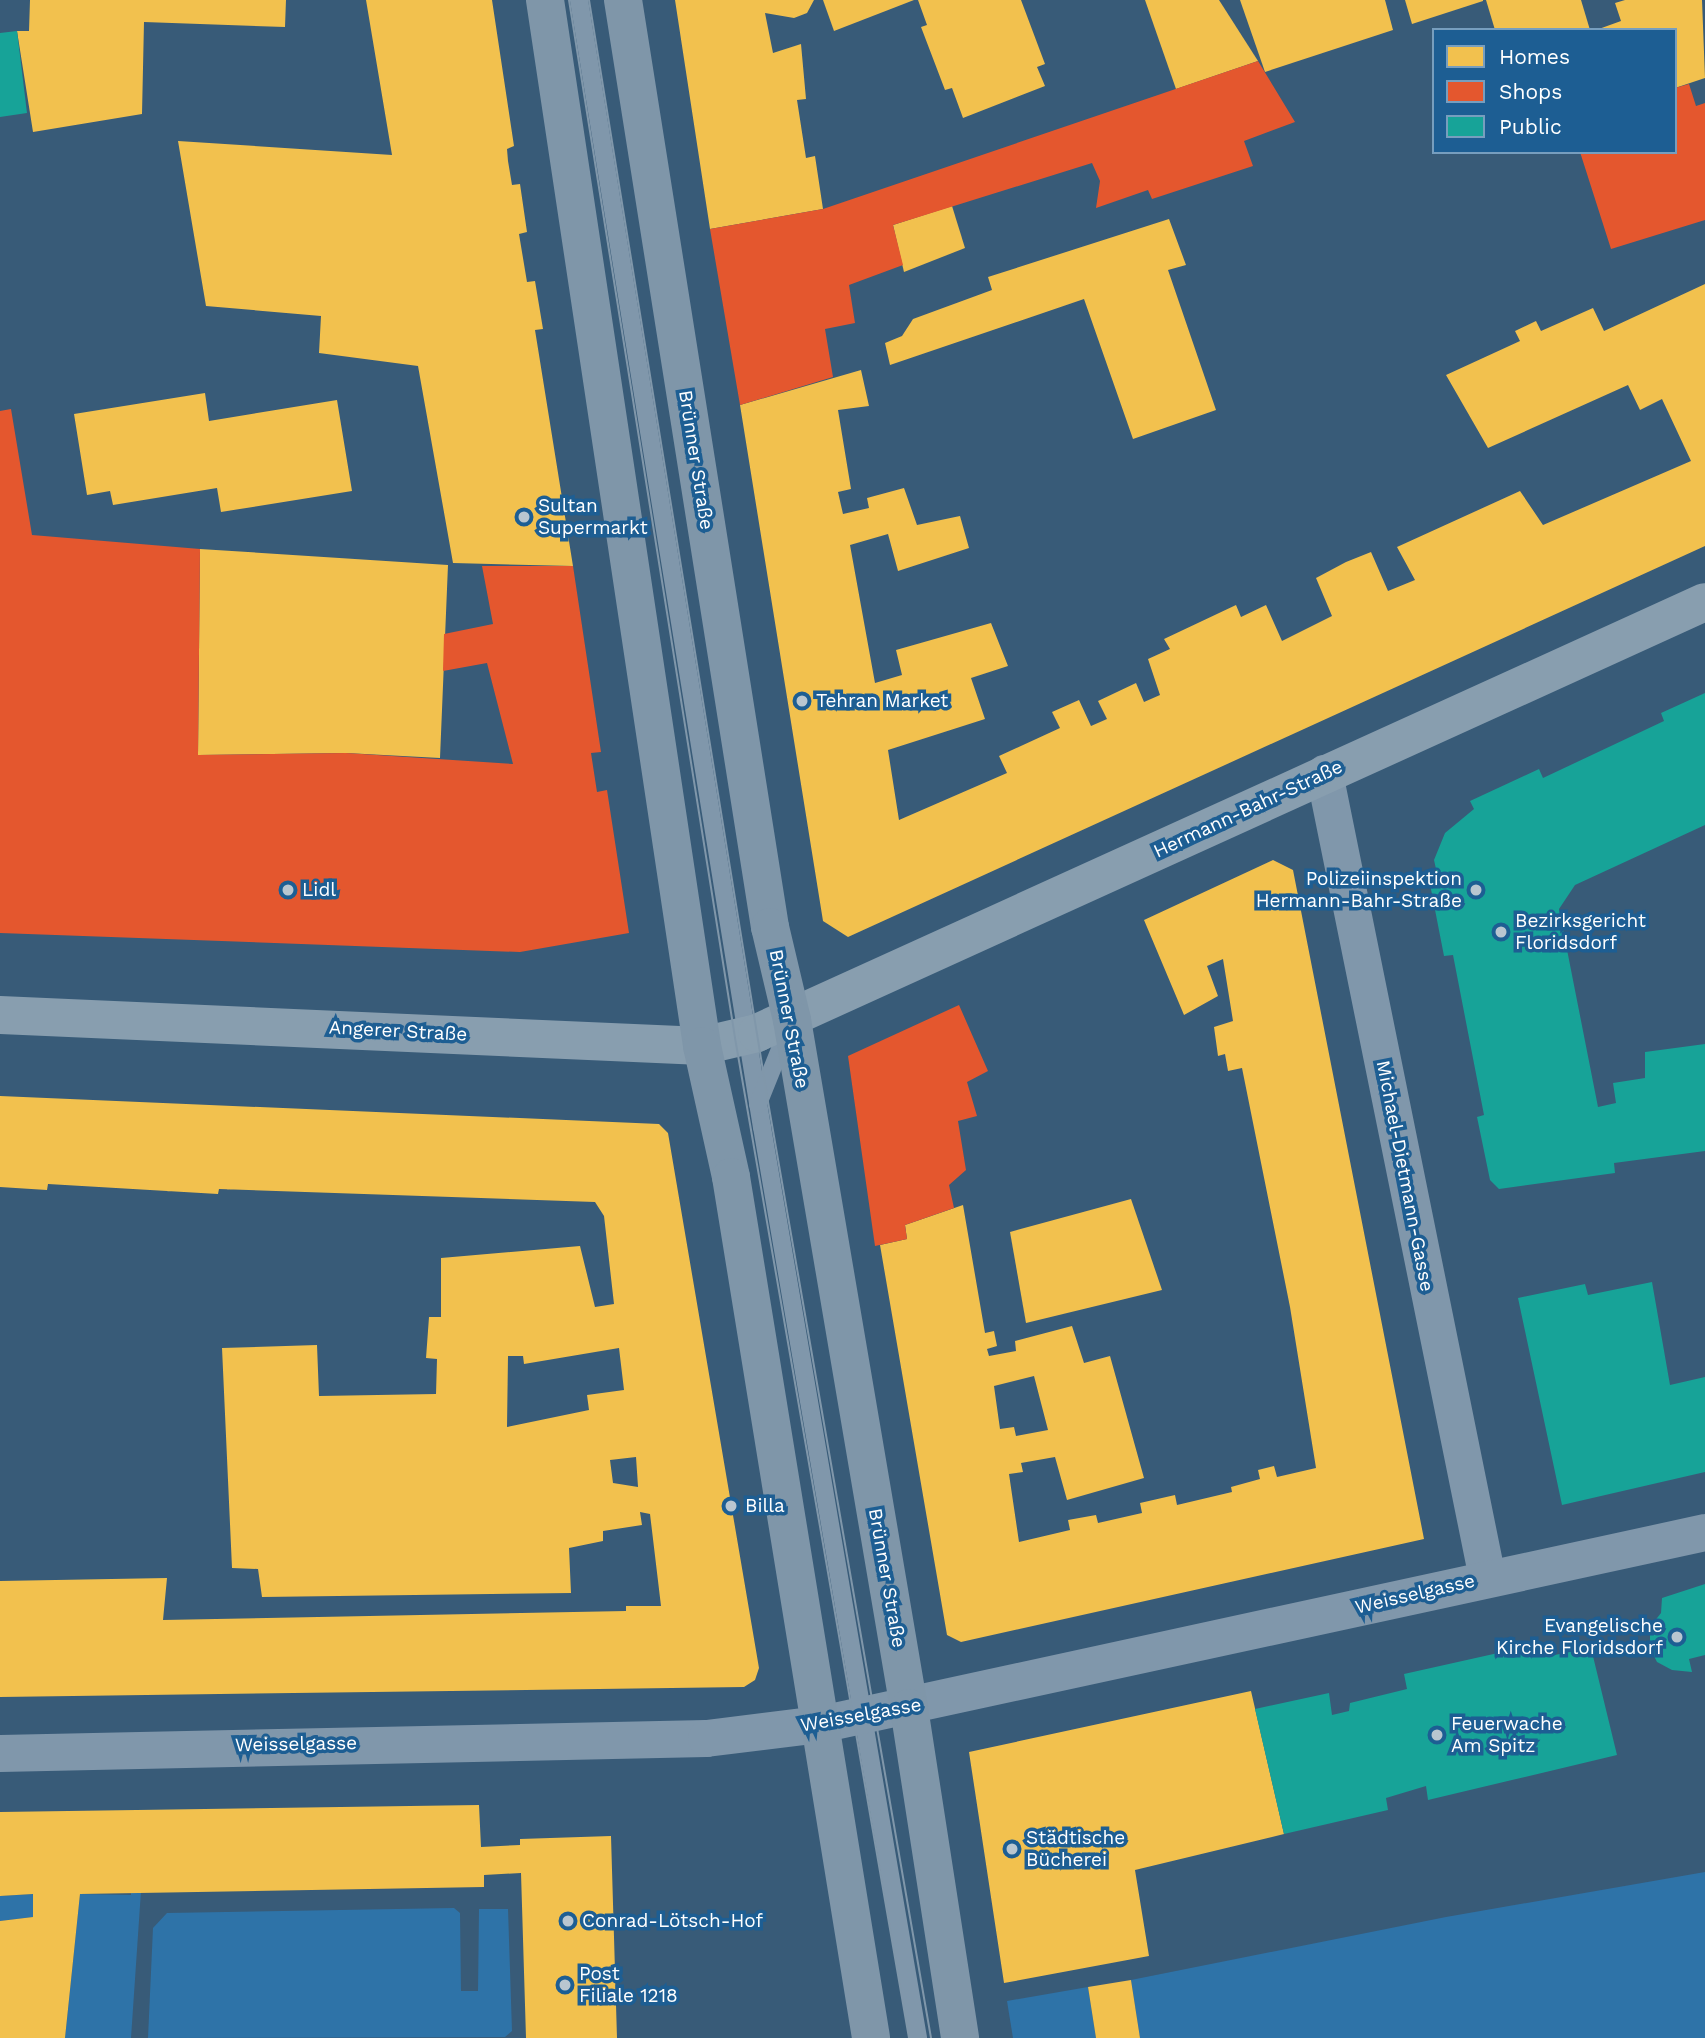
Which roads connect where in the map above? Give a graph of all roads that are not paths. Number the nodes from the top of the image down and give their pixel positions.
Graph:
1 (545, 0) edge
2 (579, 0) edge
3 (623, 0) edge
4 (1705, 602) edge
5 (1324, 773) junction
6 (0, 1015) edge
7 (792, 1020) junction
8 (747, 1036) junction
9 (702, 1046) junction
10 (758, 1104) junction
11 (1705, 1531) edge
12 (1487, 1578) junction
13 (909, 1708) junction
14 (861, 1717) junction
15 (820, 1724) junction
16 (0, 1752) edge
17 (871, 2038) edge
18 (918, 2038) edge
19 (960, 2038) edge

1 - 9 main road
2 - 8 lane
3 - 7 main road, Brünner Straße
4 - 5 main road, Hermann-Bahr-Straße
5 - 7 main road, Hermann-Bahr-Straße
5 - 12 street, Michael-Dietmann-Gasse
6 - 9 main road, Angerer Straße
7 - 8 main road, Angerer Straße
7 - 10 lane
7 - 13 main road, Brünner Straße
8 - 9 main road, Angerer Straße
8 - 10 lane
9 - 15 main road
10 - 14 lane
11 - 12 street, Weisselgasse
12 - 13 street, Weisselgasse
13 - 14 street, Weisselgasse
13 - 19 main road, Brünner Straße
14 - 15 street, Weisselgasse
14 - 18 lane
15 - 16 street, Weisselgasse
15 - 17 main road

